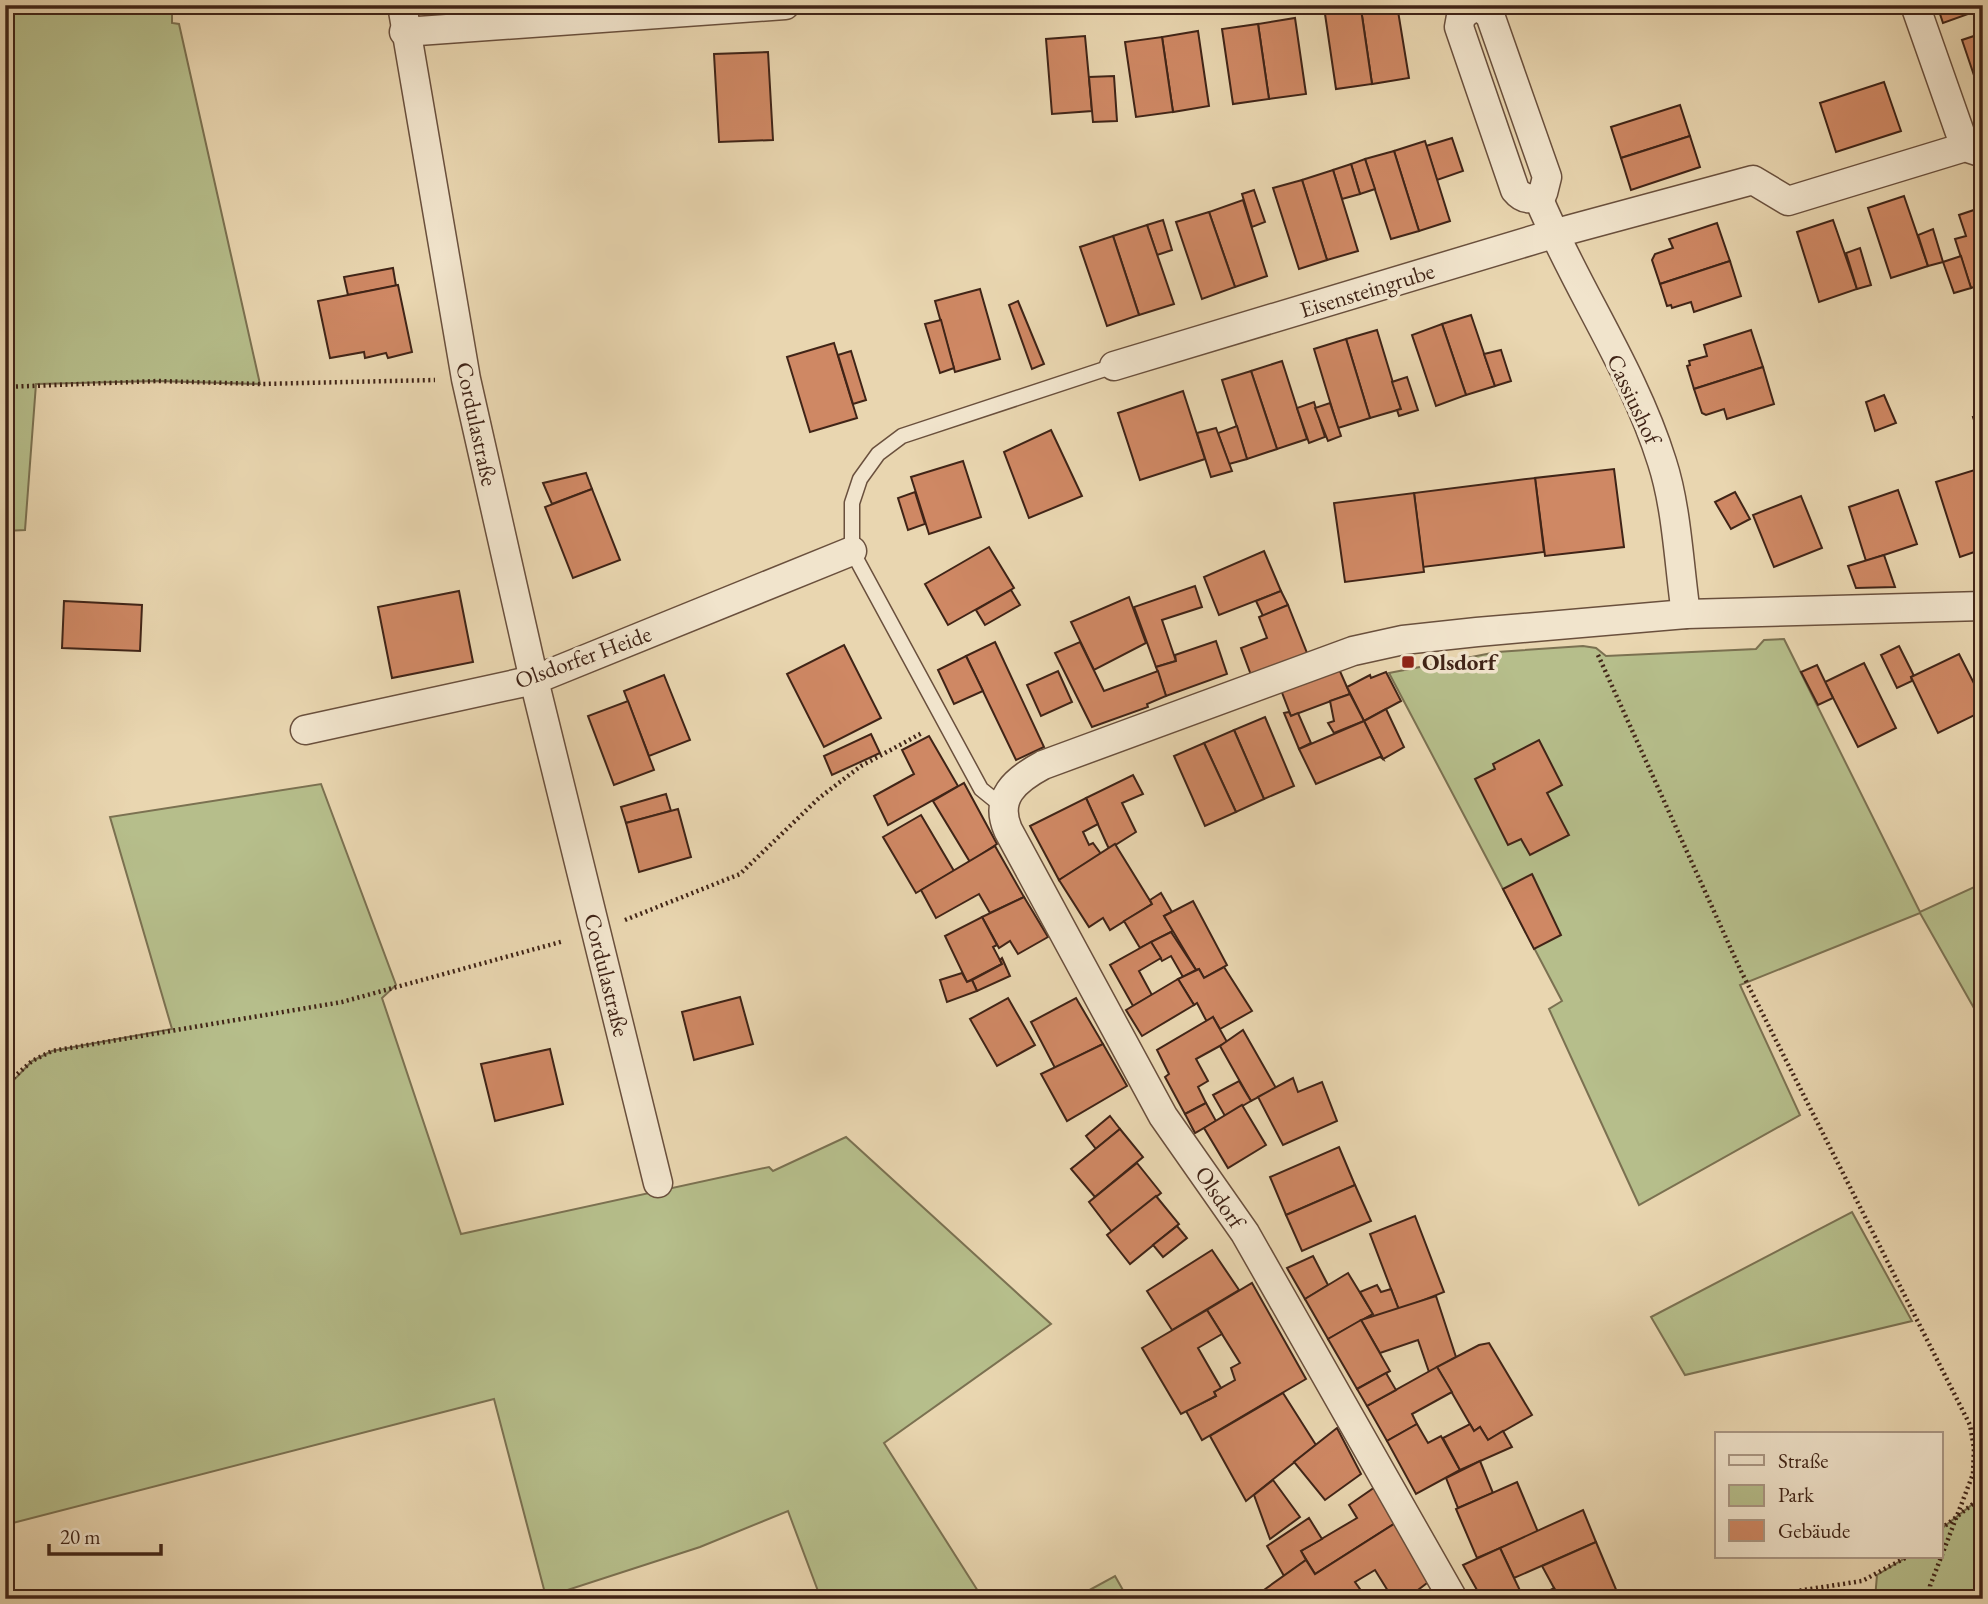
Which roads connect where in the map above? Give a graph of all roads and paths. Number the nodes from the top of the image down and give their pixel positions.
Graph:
1 (785, 5) edge
2 (1915, 5) edge
3 (1471, 7) edge
4 (403, 19) edge
5 (1974, 150) edge
6 (1553, 234) junction
7 (1114, 366) joint
8 (466, 379) junction
9 (5, 387) edge
10 (857, 561) junction
11 (1983, 607) edge
12 (1686, 614) junction
13 (1583, 623) junction
14 (534, 680) junction
15 (944, 722) junction
16 (305, 730) dead end
17 (1002, 806) junction
18 (597, 932) junction
19 (5, 1086) edge
20 (658, 1182) dead end
21 (1983, 1496) edge
22 (1958, 1514) junction
23 (1942, 1528) edge
24 (1942, 1555) edge
25 (1904, 1558) edge
26 (1941, 1558) edge
27 (1453, 1599) edge
28 (1635, 1599) edge
29 (1929, 1599) edge

1 - 4 street, Cordulastraße
2 - 5 street
3 - 6 street, Cassiushof
4 - 8 street, Cordulastraße
5 - 6 street, Eisensteingrube
6 - 7 street, Eisensteingrube
6 - 12 street, Cassiushof
7 - 10 lane, Eisensteingrube
8 - 9 path
8 - 14 street, Cordulastraße
10 - 14 street, Olsdorfer Heide
10 - 15 lane
11 - 12 street
12 - 13 street
13 - 17 street
13 - 22 path
14 - 16 street, Olsdorfer Heide
14 - 18 street, Cordulastraße
15 - 17 lane
15 - 18 path
17 - 27 street, Olsdorf
18 - 19 path
18 - 20 street, Cordulastraße
21 - 22 path
22 - 23 path
22 - 24 path
25 - 28 path
26 - 29 path

